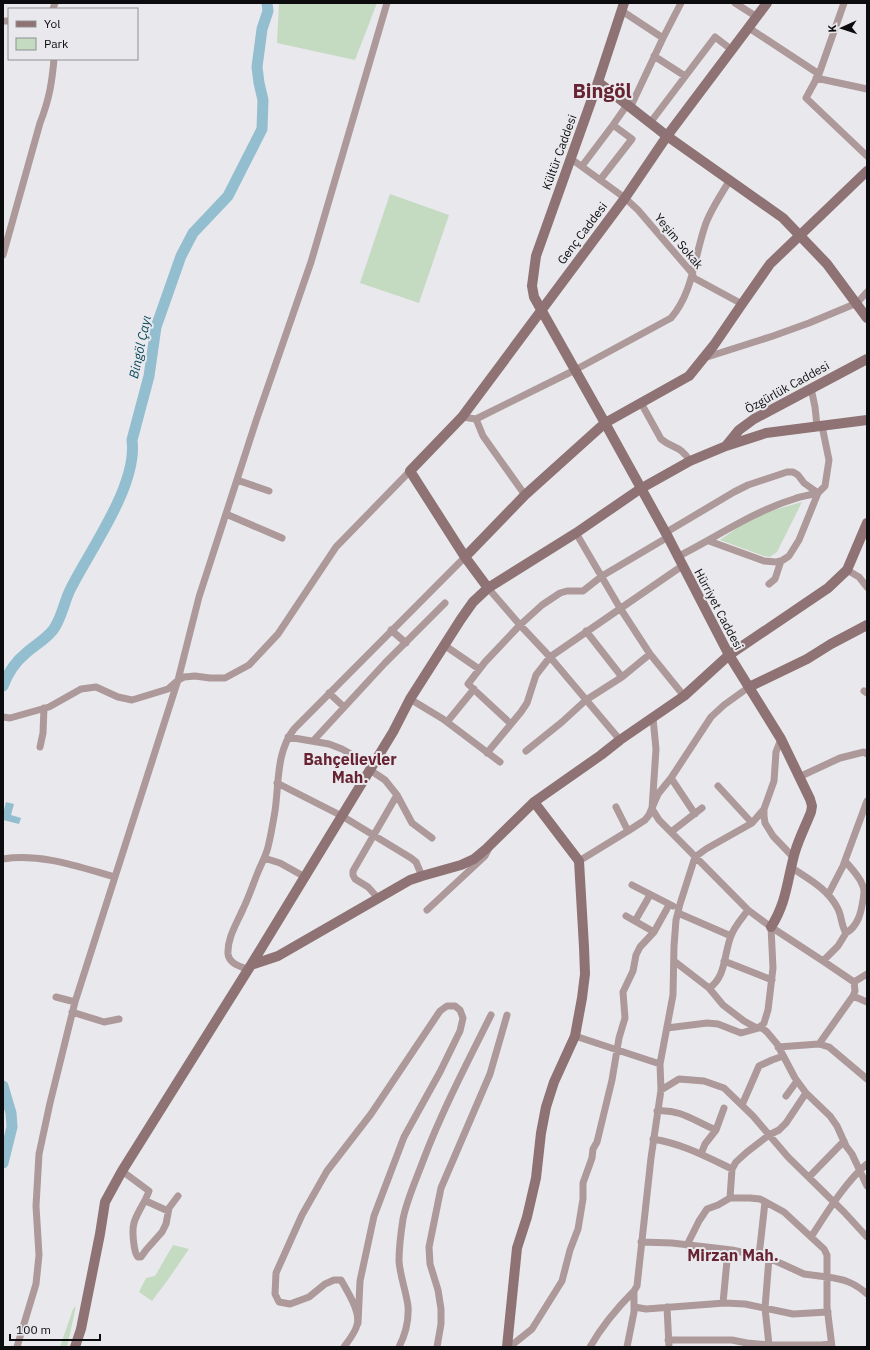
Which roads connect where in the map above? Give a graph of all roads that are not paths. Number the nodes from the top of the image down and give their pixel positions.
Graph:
1 (387, 3) edge
2 (681, 3) edge
3 (735, 3) edge
4 (767, 3) edge
5 (844, 3) edge
6 (623, 7) edge
7 (757, 17) junction
8 (749, 28) junction
9 (663, 38) junction
10 (732, 50) junction
11 (654, 56) junction
12 (54, 60) edge
13 (685, 76) junction
14 (818, 76) junction
15 (598, 82) junction
16 (867, 89) edge
17 (628, 106) junction
18 (650, 123) junction
19 (613, 125) junction
20 (667, 136) junction
21 (867, 156) edge
22 (570, 158) junction
23 (582, 166) junction
24 (867, 170) edge
25 (600, 180) junction
26 (730, 180) junction
27 (625, 198) junction
28 (800, 236) junction
29 (4, 250) edge
30 (692, 273) junction
31 (867, 292) edge
32 (857, 303) junction
33 (742, 304) junction
34 (541, 310) junction
35 (867, 318) edge
36 (703, 358) junction
37 (867, 359) edge
38 (575, 370) junction
39 (811, 388) junction
40 (641, 403) junction
41 (462, 417) junction
42 (476, 419) junction
43 (867, 420) edge
44 (605, 423) junction
45 (819, 426) junction
46 (726, 446) junction
47 (690, 461) junction
48 (410, 471) junction
49 (237, 480) junction
50 (640, 488) junction
51 (269, 491) dead end
52 (818, 493) junction
53 (525, 496) junction
54 (226, 514) junction
55 (867, 524) edge
56 (576, 533) junction
57 (666, 535) junction
58 (282, 538) dead end
59 (709, 541) junction
60 (464, 556) junction
61 (680, 561) junction
62 (781, 561) junction
63 (847, 570) junction
64 (602, 576) junction
65 (769, 584) dead end
66 (867, 587) edge
67 (488, 588) junction
68 (445, 603) dead end
69 (620, 608) junction
70 (520, 625) junction
71 (867, 625) edge
72 (392, 630) junction
73 (586, 632) junction
74 (406, 643) junction
75 (444, 645) junction
76 (650, 654) junction
77 (729, 655) junction
78 (550, 657) junction
79 (479, 669) junction
80 (622, 677) junction
81 (178, 680) junction
82 (749, 687) junction
83 (474, 689) junction
84 (329, 693) junction
85 (684, 696) junction
86 (410, 699) junction
87 (586, 700) junction
88 (344, 707) junction
89 (44, 708) junction
90 (6, 718) edge
91 (654, 718) junction
92 (447, 722) junction
93 (511, 724) junction
94 (288, 737) junction
95 (782, 739) junction
96 (620, 740) junction
97 (313, 741) junction
98 (40, 747) dead end
99 (526, 752) dead end
100 (487, 753) junction
101 (867, 754) edge
102 (500, 762) dead end
103 (371, 768) junction
104 (671, 778) junction
105 (799, 778) junction
106 (278, 783) junction
107 (718, 786) dead end
108 (397, 794) junction
109 (867, 801) edge
110 (534, 802) junction
111 (616, 807) dead end
112 (702, 808) dead end
113 (652, 809) junction
114 (764, 809) junction
115 (695, 814) junction
116 (342, 816) junction
117 (752, 823) junction
118 (628, 831) junction
119 (671, 832) junction
120 (374, 836) junction
121 (432, 838) dead end
122 (492, 844) junction
123 (695, 857) junction
124 (264, 858) junction
125 (3, 859) edge
126 (579, 861) junction
127 (845, 861) junction
128 (793, 863) junction
129 (422, 876) junction
130 (115, 877) junction
131 (305, 877) junction
132 (632, 885) dead end
133 (866, 890) edge
134 (650, 895) junction
135 (828, 895) junction
136 (378, 898) junction
137 (670, 905) junction
138 (427, 910) dead end
139 (748, 910) junction
140 (678, 911) junction
141 (626, 916) dead end
142 (635, 921) junction
143 (771, 927) junction
144 (654, 932) junction
145 (846, 933) junction
146 (731, 936) junction
147 (674, 961) junction
148 (724, 961) junction
149 (823, 961) junction
150 (250, 968) junction
151 (867, 974) edge
152 (772, 980) junction
153 (854, 982) junction
154 (709, 988) junction
155 (853, 996) junction
156 (56, 997) dead end
157 (75, 1002) junction
158 (867, 1002) edge
159 (72, 1012) junction
160 (490, 1015) dead end
161 (507, 1016) dead end
162 (118, 1019) dead end
163 (667, 1028) junction
164 (759, 1028) junction
165 (575, 1036) junction
166 (819, 1044) junction
167 (778, 1047) junction
168 (617, 1051) junction
169 (783, 1056) junction
170 (660, 1064) junction
171 (867, 1079) edge
172 (797, 1081) junction
173 (661, 1090) junction
174 (806, 1093) junction
175 (786, 1096) dead end
176 (742, 1105) junction
177 (724, 1108) dead end
178 (657, 1111) junction
179 (716, 1130) junction
180 (769, 1135) junction
181 (653, 1139) junction
182 (844, 1141) junction
183 (701, 1154) junction
184 (867, 1164) edge
185 (732, 1169) junction
186 (859, 1170) junction
187 (122, 1171) junction
188 (809, 1177) junction
189 (867, 1186) edge
190 (178, 1196) dead end
191 (730, 1198) junction
192 (146, 1202) junction
193 (765, 1202) junction
194 (834, 1203) junction
195 (168, 1210) junction
196 (810, 1237) junction
197 (867, 1237) edge
198 (641, 1242) junction
199 (687, 1245) junction
200 (728, 1250) junction
201 (759, 1256) junction
202 (769, 1258) junction
203 (827, 1277) junction
204 (634, 1291) junction
205 (867, 1294) edge
206 (723, 1303) junction
207 (634, 1307) junction
208 (667, 1307) junction
209 (765, 1308) junction
210 (828, 1312) junction
211 (358, 1323) junction
212 (668, 1343) edge
213 (699, 1344) edge
214 (746, 1345) edge
215 (769, 1345) junction
216 (832, 1345) edge
217 (510, 1346) edge
218 (16, 1347) edge
219 (75, 1347) edge
220 (344, 1347) edge
221 (399, 1347) edge
222 (437, 1347) edge
223 (590, 1347) edge
224 (627, 1347) edge

1 - 49 street
2 - 9 street
3 - 7 street
4 - 7 street, Genç Caddesi
5 - 14 street
6 - 9 street
6 - 15 street, Kültür Caddesi
7 - 8 street, Genç Caddesi
8 - 10 street, Genç Caddesi
8 - 14 street
9 - 11 street
10 - 13 street
10 - 20 street, Genç Caddesi
11 - 13 street
11 - 17 street
12 - 29 street
13 - 18 street
14 - 16 street
14 - 21 street
15 - 17 street
15 - 22 street, Kültür Caddesi
17 - 18 street
17 - 19 street
18 - 20 street
19 - 23 street
19 - 25 street
20 - 26 street
20 - 27 street, Genç Caddesi
22 - 23 street, Yeşim Sokak
22 - 34 street, Kültür Caddesi
23 - 25 street, Yeşim Sokak
24 - 28 street
25 - 27 street, Yeşim Sokak
26 - 28 street
26 - 30 street
27 - 30 street, Yeşim Sokak
27 - 34 street, Genç Caddesi
28 - 32 street
28 - 33 street
30 - 33 street, Yeşim Sokak
30 - 38 street
31 - 32 street
32 - 35 street
32 - 36 street
33 - 36 street
34 - 38 street, Hürriyet Caddesi
34 - 41 street, Genç Caddesi
36 - 40 street
37 - 39 street, Özgürlük Caddesi
38 - 42 street
38 - 44 street, Hürriyet Caddesi
39 - 45 street
39 - 46 street, Özgürlük Caddesi
40 - 44 street
40 - 47 street
41 - 42 street
41 - 48 street, Genç Caddesi
42 - 53 street
43 - 45 street
44 - 50 street, Hürriyet Caddesi
44 - 53 street
45 - 46 street
45 - 52 street
46 - 47 street
47 - 50 street
48 - 60 street
48 - 81 street
49 - 51 street
49 - 54 street
50 - 56 street
50 - 57 street, Hürriyet Caddesi
52 - 57 street
52 - 59 street
52 - 62 street
53 - 60 street
54 - 58 street
54 - 81 street
55 - 63 street
56 - 64 street
56 - 67 street
57 - 61 street, Hürriyet Caddesi
57 - 64 street
59 - 61 street
59 - 62 street
60 - 67 street
60 - 72 street
61 - 69 street
61 - 77 street, Hürriyet Caddesi
62 - 65 street
63 - 66 street
63 - 77 street
64 - 69 street
64 - 70 street
67 - 70 street
67 - 75 street
68 - 74 street
69 - 73 street
69 - 76 street
70 - 78 street
70 - 79 street
71 - 82 street
72 - 74 street
72 - 84 street
73 - 78 street
73 - 80 street
74 - 88 street
75 - 79 street
75 - 86 street
76 - 80 street
76 - 85 street
77 - 82 street, Hürriyet Caddesi
77 - 85 street
78 - 87 street
78 - 93 street
79 - 83 street
80 - 87 street
81 - 89 street
81 - 130 street
82 - 95 street, Hürriyet Caddesi
82 - 104 street
83 - 92 street
83 - 93 street
84 - 88 street
84 - 94 street
85 - 91 street
86 - 92 street
86 - 103 street
87 - 96 street
87 - 99 street
88 - 97 street
89 - 90 street
89 - 98 street
91 - 96 street
91 - 113 street
92 - 100 street
93 - 100 street
94 - 97 street
94 - 106 street
95 - 105 street, Hürriyet Caddesi
95 - 114 street
96 - 110 street
97 - 103 street
100 - 102 street
101 - 105 street
103 - 108 street
103 - 116 street
104 - 113 street
104 - 115 street
105 - 128 street, Hürriyet Caddesi
106 - 116 street
106 - 124 street
107 - 117 street
108 - 120 street
108 - 121 street
109 - 127 street
110 - 122 street
110 - 126 street
111 - 118 street
112 - 115 street
113 - 118 street
113 - 119 street
114 - 117 street
114 - 128 street
115 - 119 street
116 - 120 street
116 - 131 street
117 - 123 street
118 - 126 street
119 - 123 street
120 - 129 street
120 - 136 street
122 - 129 street
122 - 138 street
123 - 139 street
123 - 140 street
124 - 131 street
124 - 150 street
125 - 130 street
126 - 165 street
127 - 133 street
127 - 135 street
128 - 135 street
128 - 143 street, Hürriyet Caddesi
129 - 136 street
130 - 157 street
131 - 150 street
132 - 134 street
133 - 145 street
134 - 137 street
134 - 142 street
135 - 145 street
136 - 150 street
137 - 140 street
137 - 144 street
139 - 143 street
139 - 146 street
140 - 146 street
140 - 147 street
141 - 142 street
142 - 144 street
143 - 149 street
143 - 152 street
144 - 168 street
145 - 149 street
146 - 148 street
147 - 154 street
147 - 163 street
148 - 152 street
148 - 154 street
149 - 153 street
150 - 187 street
151 - 153 street
152 - 164 street
153 - 155 street
154 - 164 street
155 - 158 street
155 - 166 street
156 - 157 street
157 - 159 street
159 - 162 street
159 - 218 street
160 - 221 street
161 - 222 street
163 - 164 street
163 - 170 street
164 - 167 street
165 - 168 street
165 - 217 street
166 - 167 street
166 - 171 street
167 - 169 street
168 - 170 street
168 - 217 street
169 - 172 street
169 - 176 street
170 - 173 street
172 - 174 street
172 - 175 street
173 - 176 street
173 - 178 street
174 - 180 street
174 - 182 street
176 - 180 street
177 - 179 street
178 - 179 street
178 - 181 street
179 - 183 street
180 - 185 street
180 - 188 street
181 - 183 street
181 - 198 street
182 - 186 street
182 - 188 street
183 - 185 street
184 - 186 street
185 - 191 street
186 - 189 street
186 - 194 street
187 - 192 street
187 - 219 street
188 - 194 street
190 - 195 street
191 - 193 street
191 - 199 street
192 - 195 street
192 - 195 street
193 - 196 street
193 - 201 street
194 - 196 street
194 - 197 street
196 - 203 street
198 - 199 street
198 - 204 street
199 - 200 street
200 - 201 street
200 - 206 street
201 - 202 street
202 - 203 street
202 - 209 street
203 - 205 street
203 - 210 street
204 - 207 street
204 - 223 street
206 - 208 street
206 - 209 street
207 - 208 street
207 - 224 street
208 - 212 street
209 - 210 street
209 - 215 street
210 - 216 street
211 - 211 street
211 - 220 street
212 - 213 street
213 - 214 street
214 - 215 street
215 - 216 street

